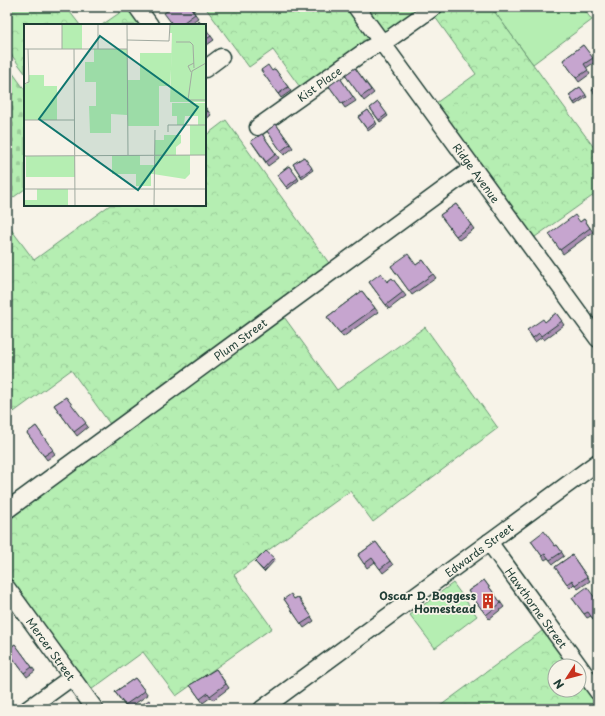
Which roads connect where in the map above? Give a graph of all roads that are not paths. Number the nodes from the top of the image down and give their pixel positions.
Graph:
1 (137, 7) edge
2 (356, 7) edge
3 (434, 7) edge
4 (149, 24) edge
5 (381, 42) junction
6 (221, 57) dead end
7 (206, 68) edge
8 (258, 127) dead end
9 (473, 168) junction
10 (598, 339) edge
11 (598, 462) edge
12 (7, 510) edge
13 (489, 542) junction
14 (7, 588) edge
15 (72, 677) junction
16 (598, 692) edge
17 (28, 709) edge
18 (95, 709) edge
19 (262, 709) edge

1 - 4 street
2 - 5 street, Ridge Avenue
3 - 5 street, Kist Place
5 - 8 street, Kist Place
5 - 9 street, Ridge Avenue
6 - 7 street
9 - 10 street, Ridge Avenue
9 - 12 street, Plum Street
11 - 13 street, Edwards Street
13 - 16 street, Hawthorne Street
13 - 19 street, Edwards Street
14 - 15 street, Mercer Street
15 - 17 street
15 - 18 street, Mercer Street

